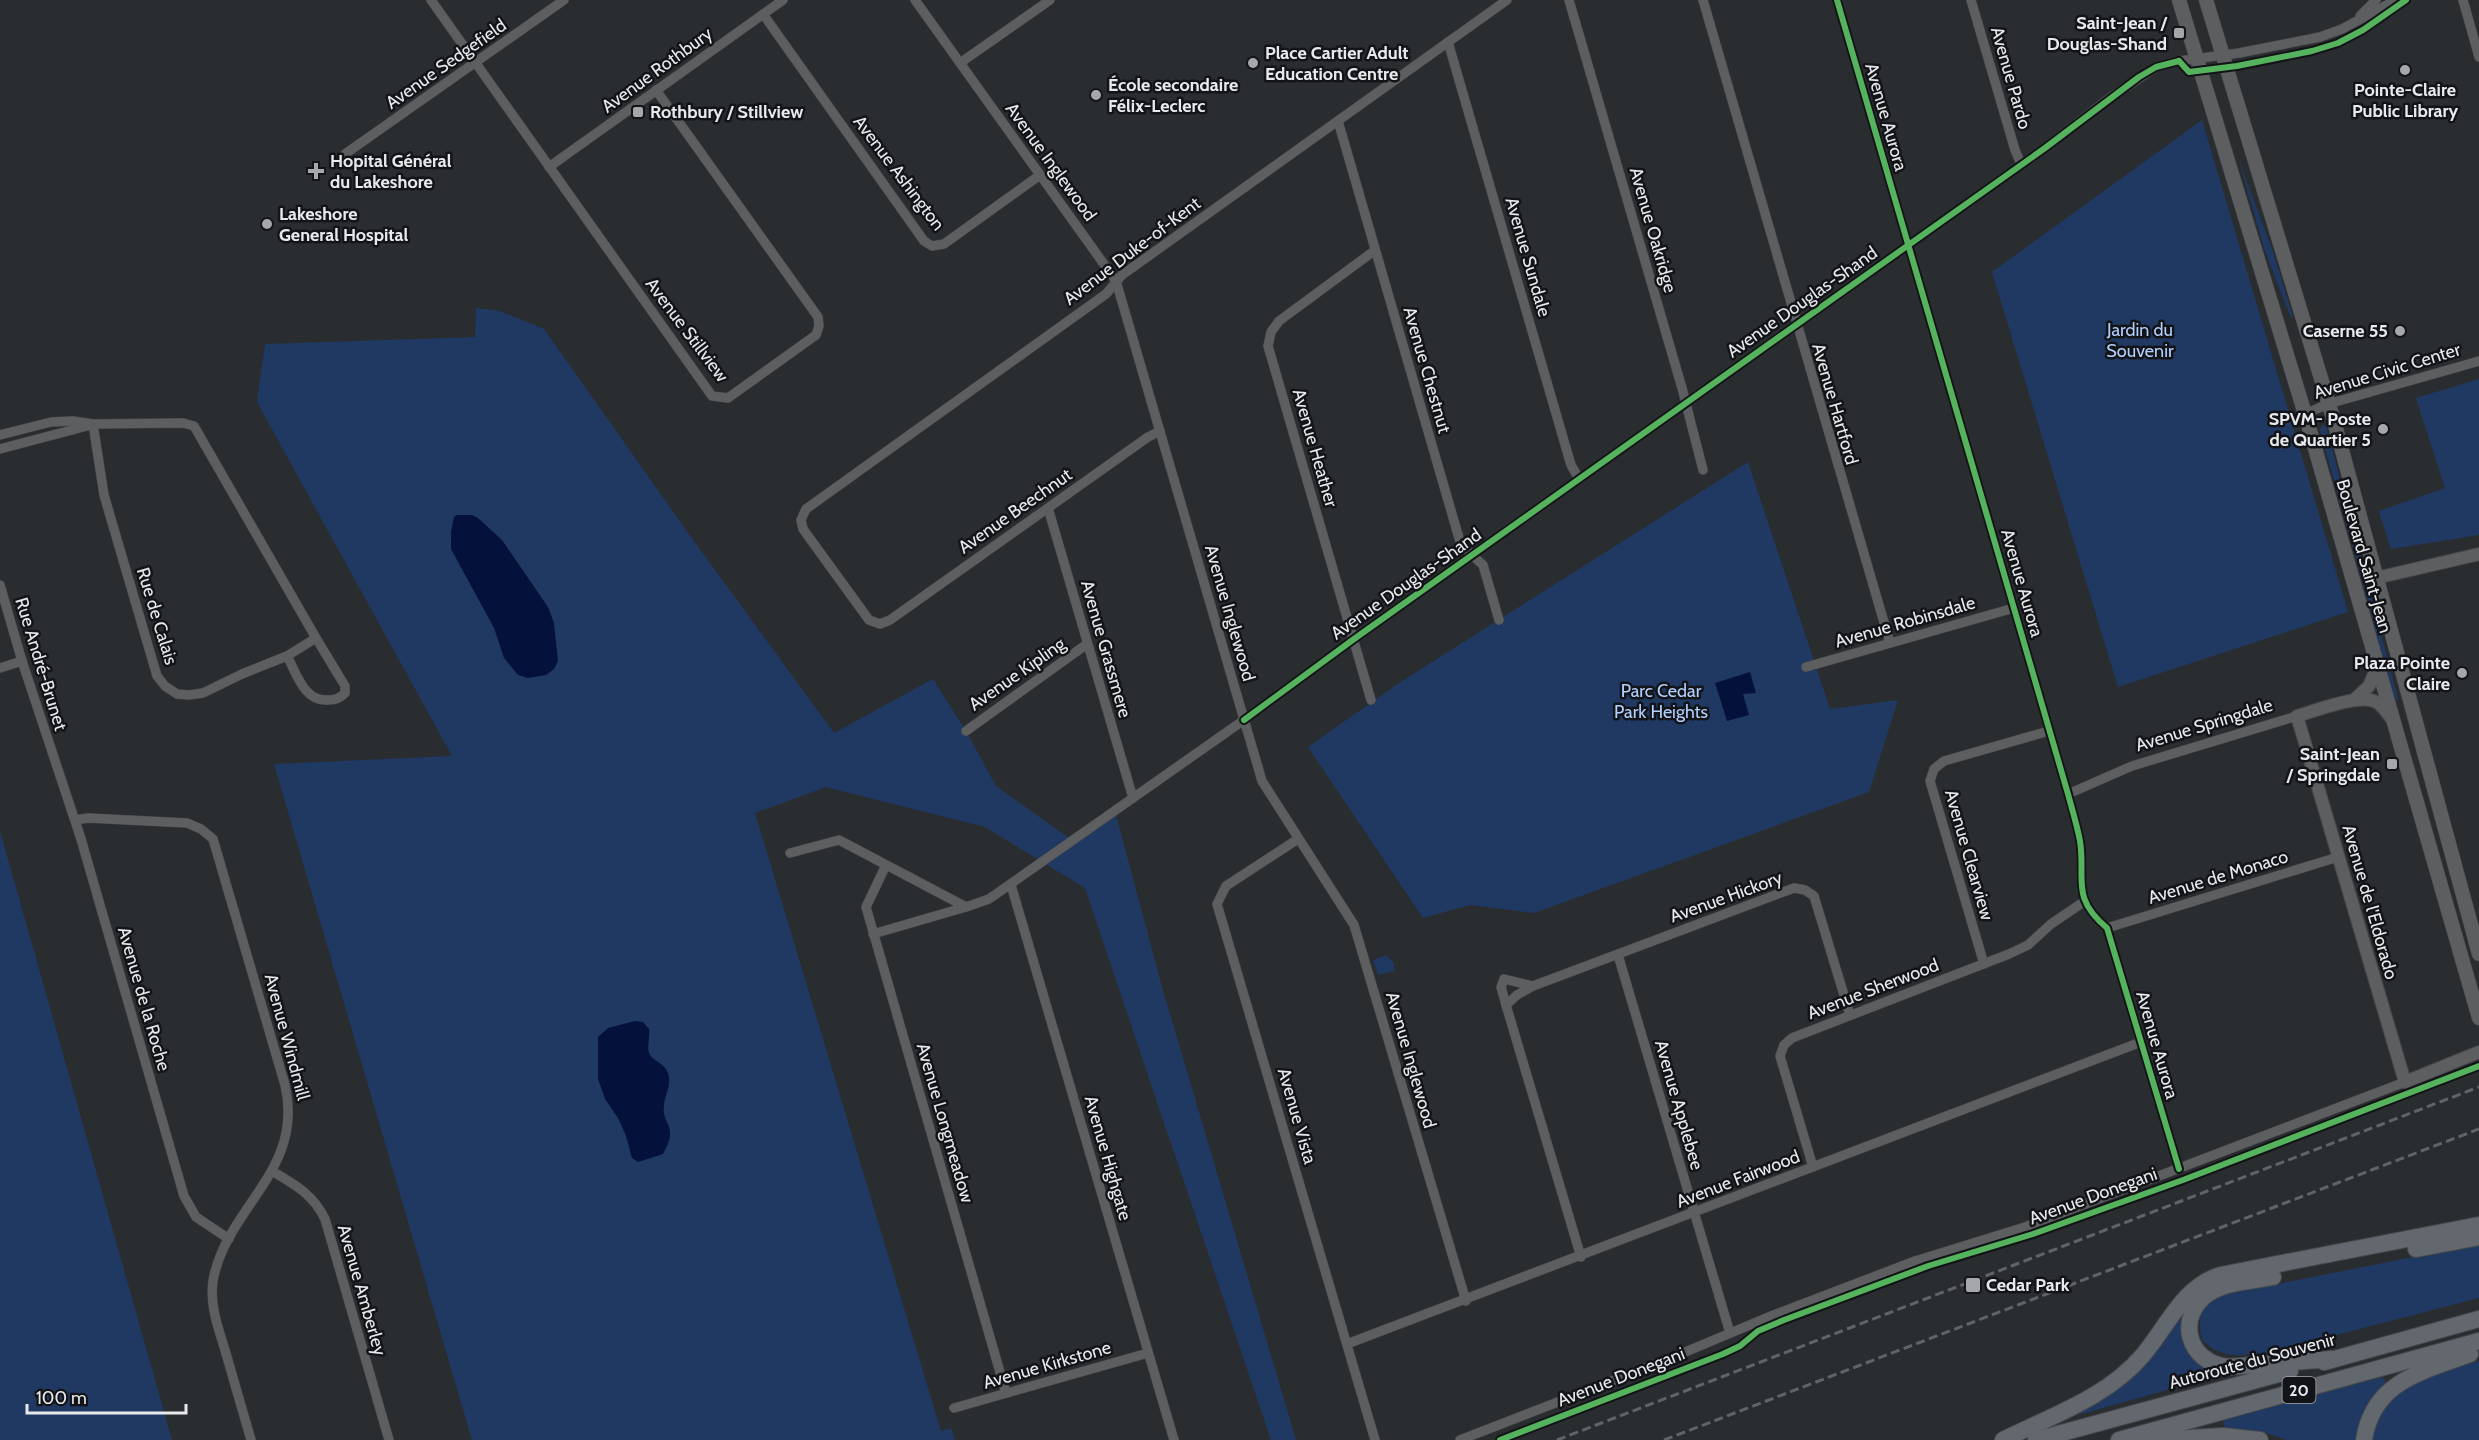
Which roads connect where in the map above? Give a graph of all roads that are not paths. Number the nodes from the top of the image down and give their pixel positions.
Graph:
1 (431, 0) edge
2 (564, 0) edge
3 (783, 0) edge
4 (915, 0) edge
5 (1050, 0) edge
6 (1507, 0) edge
7 (1569, 0) edge
8 (1703, 0) edge
9 (1837, 0) edge
10 (1971, 0) edge
11 (2179, 0) edge
12 (2206, 0) edge
13 (2376, 0) edge
14 (2396, 0) edge
15 (2463, 0) edge
16 (763, 14) junction
17 (2356, 20) junction
18 (1448, 42) junction
19 (2223, 55) junction
20 (2479, 57) edge
21 (2197, 59) junction
22 (960, 63) junction
23 (475, 64) junction
24 (656, 90) junction
25 (1338, 121) junction
26 (345, 154) dead end
27 (2021, 164) junction
28 (549, 167) junction
29 (1040, 175) junction
30 (1907, 246) junction
31 (1374, 251) junction
32 (1116, 281) junction
33 (1797, 324) junction
34 (2479, 361) edge
35 (1686, 404) junction
36 (2328, 404) junction
37 (2305, 414) junction
38 (93, 424) junction
39 (1160, 431) junction
40 (0, 435) edge
41 (0, 449) edge
42 (1703, 470) dead end
43 (1579, 479) junction
44 (1048, 508) junction
45 (2479, 554) edge
46 (1471, 556) junction
47 (2376, 578) junction
48 (0, 585) edge
49 (2014, 608) junction
50 (890, 620) joint
51 (1499, 620) dead end
52 (316, 638) junction
53 (1354, 639) junction
54 (1890, 643) junction
55 (1087, 644) junction
56 (287, 656) junction
57 (22, 661) junction
58 (1806, 667) dead end
59 (2376, 667) junction
60 (0, 668) edge
61 (1371, 700) dead end
62 (2354, 700) junction
63 (2297, 716) junction
64 (1244, 720) junction
65 (2395, 722) junction
66 (966, 730) dead end
67 (2049, 730) junction
68 (51, 752) joint
69 (2068, 794) junction
70 (1133, 798) junction
71 (75, 820) junction
72 (1298, 839) junction
73 (790, 853) dead end
74 (2338, 857) junction
75 (886, 865) junction
76 (1011, 885) junction
77 (2085, 901) junction
78 (966, 906) junction
79 (2107, 928) junction
80 (873, 934) junction
81 (2479, 954) edge
82 (1618, 956) junction
83 (1984, 964) junction
84 (1533, 986) junction
85 (1506, 1005) junction
86 (1850, 1015) junction
87 (2479, 1018) edge
88 (2141, 1042) junction
89 (2479, 1052) edge
90 (2405, 1082) junction
91 (1813, 1167) junction
92 (2179, 1169) junction
93 (272, 1171) junction
94 (1694, 1214) junction
95 (2479, 1214) edge
96 (2479, 1225) edge
97 (2462, 1228) junction
98 (2479, 1238) edge
99 (229, 1239) junction
100 (1581, 1257) junction
101 (1466, 1300) junction
102 (2479, 1319) edge
103 (1730, 1333) junction
104 (2479, 1341) edge
105 (1347, 1344) junction
106 (2479, 1350) edge
107 (1148, 1353) junction
108 (2332, 1359) junction
109 (1006, 1393) junction
110 (954, 1408) dead end
111 (251, 1440) edge
112 (389, 1440) edge
113 (1174, 1440) edge
114 (1375, 1440) edge
115 (1460, 1440) edge
116 (2003, 1440) edge
117 (2036, 1440) edge
118 (2119, 1440) edge
119 (2156, 1440) edge
120 (2260, 1440) edge
121 (2364, 1440) edge

1 - 23 street, Avenue Stillview
2 - 23 street, Avenue Sedgefield
3 - 16 street, Avenue Rothbury
4 - 22 street, Avenue Inglewood
5 - 22 street
6 - 18 street, Avenue Duke-of-Kent
7 - 35 street, Avenue Oakridge
8 - 33 street, Avenue Hartford
9 - 30 street, Avenue Aurora
10 - 27 street, Avenue Pardo
11 - 21 main road, Boulevard Saint-Jean
12 - 19 main road, Boulevard Saint-Jean
13 - 17 street, Avenue Douglas-Shand
14 - 17 street, Avenue Douglas-Shand
15 - 20 street
16 - 24 street, Avenue Rothbury
16 - 29 street, Avenue Ashington
17 - 19 street, Avenue Douglas-Shand
18 - 25 street, Avenue Duke-of-Kent
18 - 43 street, Avenue Sundale
19 - 21 street, Avenue Douglas-Shand
19 - 36 main road, Boulevard Saint-Jean
21 - 27 street, Avenue Douglas-Shand
21 - 37 main road, Boulevard Saint-Jean
22 - 29 street, Avenue Inglewood
23 - 26 street, Avenue Sedgefield
23 - 28 street, Avenue Stillview
24 - 28 street, Avenue Rothbury
24 - 28 street, Avenue Stillview
25 - 31 street, Avenue Chestnut
25 - 32 street, Avenue Duke-of-Kent
27 - 30 street, Avenue Douglas-Shand
29 - 32 street, Avenue Inglewood
30 - 33 street, Avenue Douglas-Shand
30 - 49 street, Avenue Aurora
31 - 46 street, Avenue Chestnut
31 - 53 street, Avenue Heather
32 - 39 street, Avenue Inglewood
32 - 50 street, Avenue Duke-of-Kent
33 - 35 street, Avenue Douglas-Shand
33 - 54 street, Avenue Hartford
34 - 36 street, Avenue Civic Center
35 - 42 street, Avenue Oakridge
35 - 43 street, Avenue Douglas-Shand
36 - 37 street, Avenue Civic Center
36 - 47 main road, Boulevard Saint-Jean
37 - 59 main road, Boulevard Saint-Jean
38 - 40 street
38 - 41 street
38 - 52 street
38 - 56 street, Rue de Calais
39 - 44 street, Avenue Beechnut
39 - 64 street, Avenue Inglewood
43 - 46 street, Avenue Douglas-Shand
44 - 50 street, Avenue Beechnut
44 - 55 street, Avenue Grassmere
45 - 47 street
46 - 51 street, Avenue Chestnut
46 - 53 street, Avenue Douglas-Shand
47 - 81 main road, Boulevard Saint-Jean
48 - 57 street, Rue André-Brunet
49 - 54 street, Avenue Robinsdale
49 - 67 street, Avenue Aurora
52 - 56 street, Rue de Calais
52 - 56 street
53 - 61 street, Avenue Heather
53 - 64 street, Avenue Douglas-Shand
54 - 58 street, Avenue Robinsdale
55 - 66 street, Avenue Kipling
55 - 70 street, Avenue Grassmere
57 - 60 street
57 - 68 street, Rue André-Brunet
59 - 62 street
59 - 65 main road, Boulevard Saint-Jean
62 - 63 street, Avenue Springdale
62 - 65 street
63 - 69 street, Avenue Springdale
63 - 74 street, Avenue de l'Eldorado
64 - 70 street, Avenue Douglas-Shand
64 - 72 street, Avenue Inglewood
65 - 87 main road, Boulevard Saint-Jean
67 - 69 street, Avenue Aurora
67 - 83 street, Avenue Clearview
68 - 71 street, Avenue de la Roche
69 - 77 street, Avenue Aurora
70 - 76 street, Avenue Douglas-Shand
71 - 93 street, Avenue Windmill
71 - 99 street, Avenue de la Roche
72 - 101 street, Avenue Inglewood
72 - 105 street, Avenue Vista
73 - 75 street
74 - 79 street, Avenue de Monaco
74 - 90 street, Avenue de l'Eldorado
75 - 78 street
75 - 80 street, Avenue Longmeadow
76 - 78 street, Avenue Douglas-Shand
76 - 107 street, Avenue Highgate
77 - 79 street, Avenue Aurora
77 - 83 street, Avenue Sherwood
78 - 80 street, Avenue Douglas-Shand
79 - 88 street, Avenue Aurora
80 - 109 street, Avenue Longmeadow
82 - 84 street, Avenue Hickory
82 - 86 street, Avenue Hickory
82 - 94 street, Avenue Applebee
83 - 86 street, Avenue Sherwood
84 - 85 street, Avenue Hickory
84 - 85 street
85 - 100 street
86 - 91 street, Avenue Sherwood
88 - 91 street, Avenue Fairwood
88 - 92 street, Avenue Aurora
89 - 90 street, Avenue Donegani
90 - 92 street, Avenue Donegani
91 - 94 street, Avenue Fairwood
92 - 103 street, Avenue Donegani
93 - 99 street, Avenue Windmill
93 - 112 street, Avenue Amberley
94 - 100 street, Avenue Fairwood
94 - 103 street, Avenue Applebee
95 - 97 highway
96 - 97 highway
97 - 116 highway
98 - 108 highway
99 - 111 street, Avenue Windmill
100 - 101 street, Avenue Fairwood
101 - 105 street, Avenue Fairwood
102 - 108 highway, Autoroute du Souvenir / 20
103 - 115 street, Avenue Donegani
104 - 118 highway, 20
105 - 114 street, Avenue Vista
106 - 121 highway
107 - 109 street, Avenue Kirkstone
107 - 113 street, Avenue Highgate
108 - 117 highway, Autoroute du Souvenir / 20
109 - 110 street, Avenue Kirkstone
119 - 120 highway

